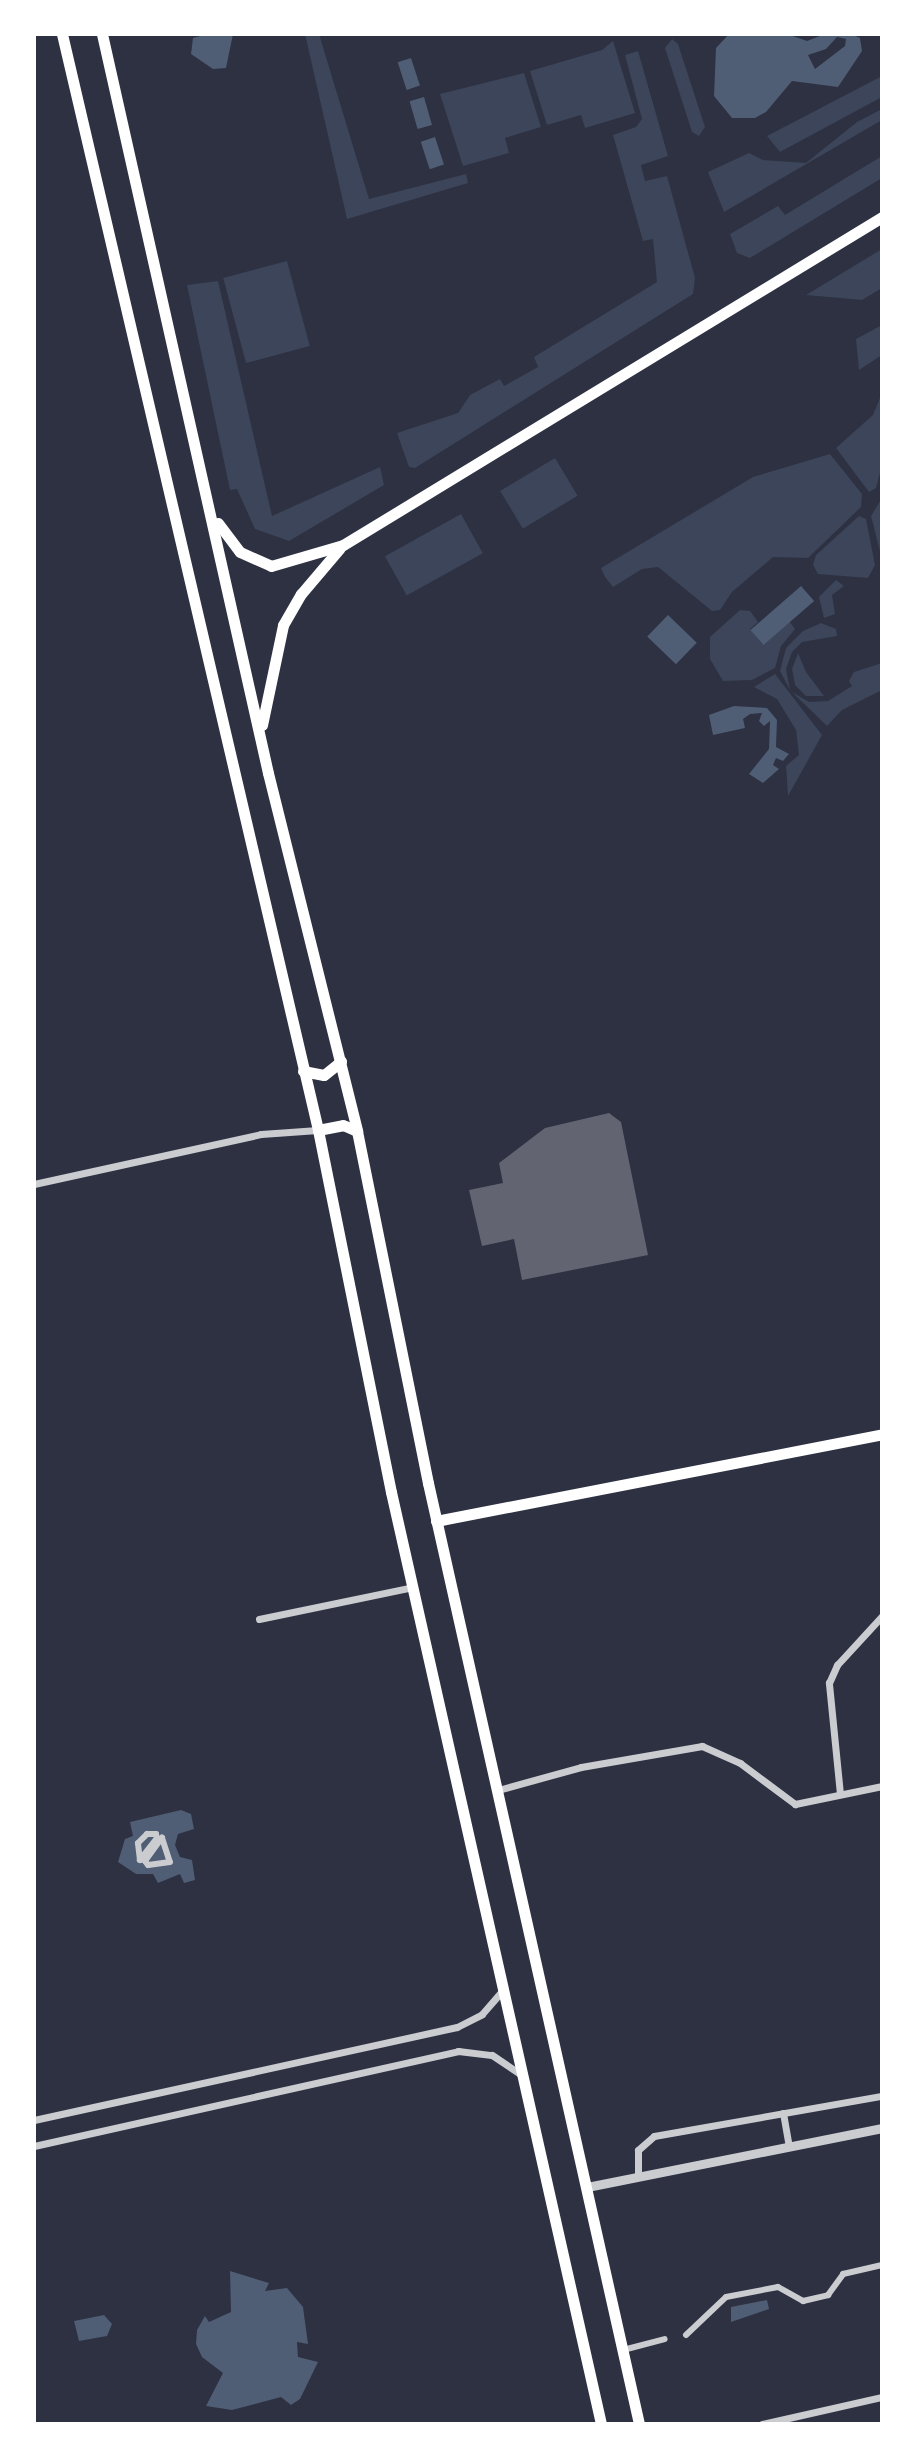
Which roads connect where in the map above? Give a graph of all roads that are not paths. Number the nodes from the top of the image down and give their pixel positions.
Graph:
1 (62, 34) edge
2 (102, 34) edge
3 (882, 217) edge
4 (210, 508) junction
5 (343, 545) junction
6 (261, 734) junction
7 (341, 1061) junction
8 (303, 1071) junction
9 (318, 1130) junction
10 (357, 1131) junction
11 (34, 1184) edge
12 (882, 1434) edge
13 (436, 1521) junction
14 (413, 1587) junction
15 (882, 1616) edge
16 (259, 1619) dead end
17 (882, 1786) edge
18 (498, 1790) junction
19 (840, 1794) junction
20 (158, 1841) joint
21 (145, 1853) joint
22 (503, 1990) junction
23 (523, 2076) junction
24 (882, 2096) edge
25 (783, 2113) junction
26 (34, 2120) edge
27 (882, 2128) edge
28 (34, 2146) edge
29 (789, 2146) junction
30 (638, 2176) junction
31 (587, 2187) junction
32 (882, 2265) edge
33 (686, 2335) dead end
34 (665, 2339) dead end
35 (623, 2350) junction
36 (882, 2397) edge
37 (601, 2424) edge
38 (639, 2424) edge
39 (762, 2424) edge

1 - 8 main road
2 - 4 main road
3 - 5 main road
4 - 5 main road
4 - 6 main road
5 - 6 main road
6 - 7 main road
7 - 8 main road
7 - 10 main road
8 - 9 main road
9 - 10 main road
9 - 11 street
9 - 14 main road
10 - 13 main road
12 - 13 main road
13 - 18 main road
14 - 16 street
14 - 22 main road
15 - 19 street
17 - 19 street
18 - 19 street
18 - 31 main road
20 - 20 street
21 - 21 street
22 - 23 main road
22 - 26 street
23 - 28 street
23 - 37 main road
24 - 25 street
25 - 29 street
25 - 30 street
27 - 29 street
29 - 30 street
30 - 31 street
31 - 35 main road
32 - 33 street
34 - 35 street
35 - 38 main road
36 - 39 street

